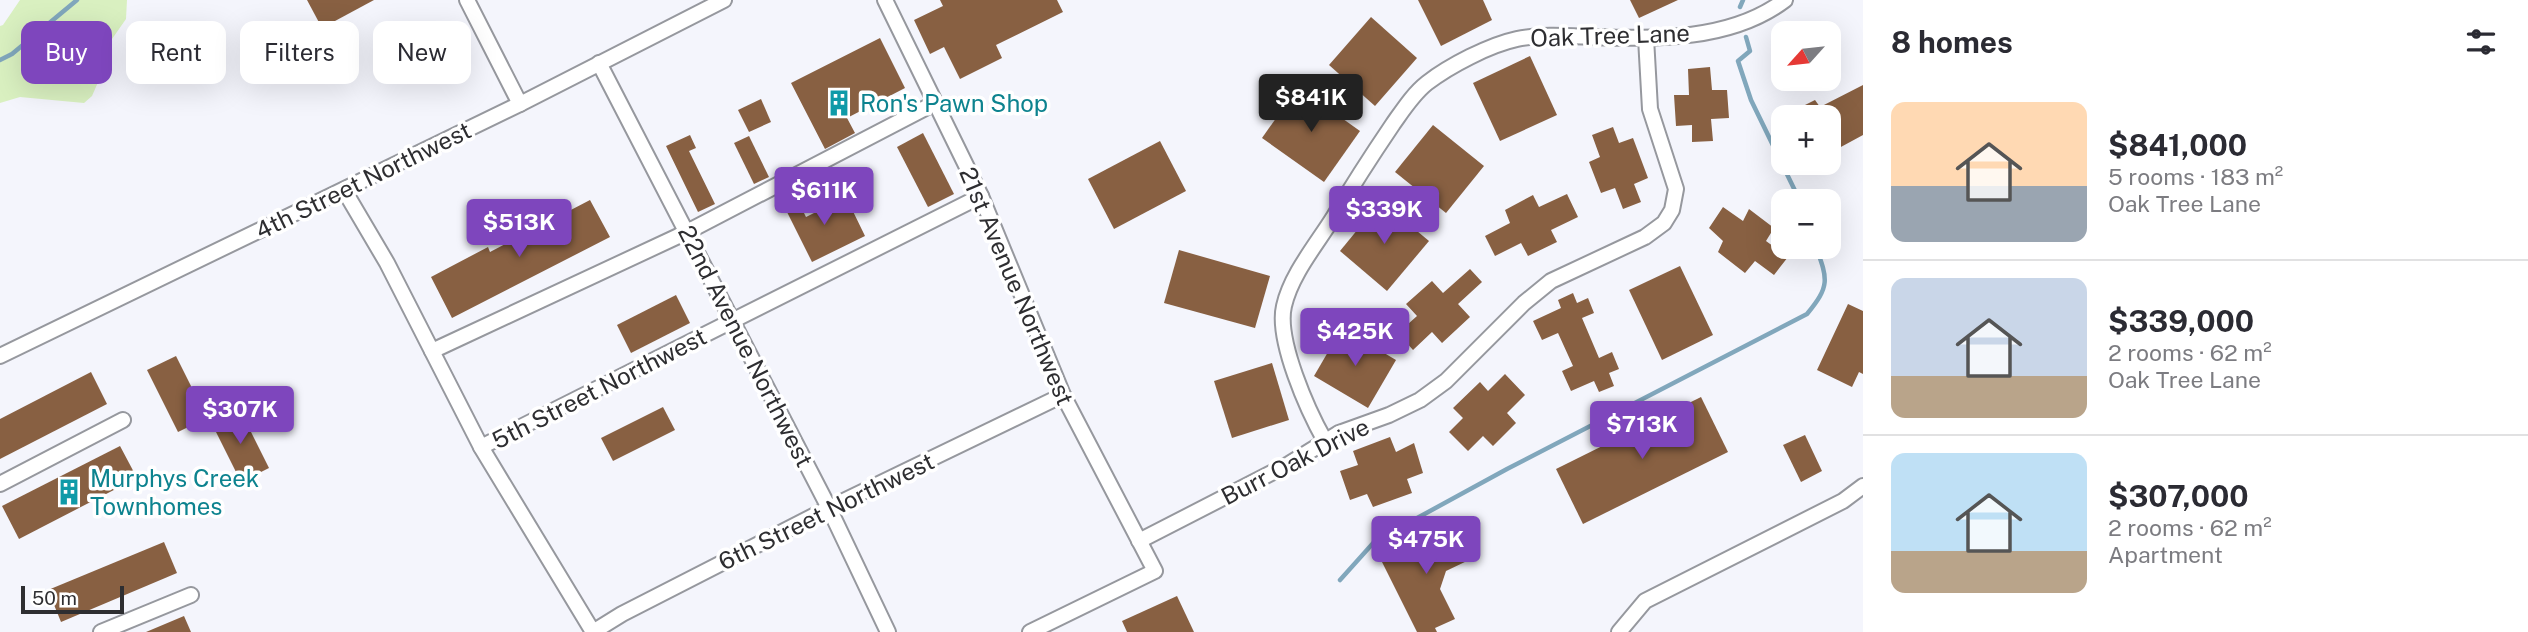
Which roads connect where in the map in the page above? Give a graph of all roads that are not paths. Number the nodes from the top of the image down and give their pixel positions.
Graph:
1 (467, 0) edge
2 (724, 0) edge
3 (885, 0) edge
4 (1785, 0) edge
5 (1646, 38) junction
6 (599, 63) junction
7 (935, 103) junction
8 (520, 104) junction
9 (344, 190) junction
10 (981, 196) junction
11 (687, 232) junction
12 (732, 321) junction
13 (432, 351) junction
14 (0, 356) edge
15 (1063, 395) junction
16 (123, 420) dead end
17 (1325, 441) junction
18 (481, 447) junction
19 (0, 484) edge
20 (1863, 486) edge
21 (828, 508) junction
22 (1139, 541) junction
23 (191, 595) dead end
24 (101, 632) edge
25 (593, 632) edge
26 (888, 632) edge
27 (1030, 632) edge
28 (1619, 632) edge

1 - 8 street
2 - 6 street, 4th Street Northwest
3 - 7 street, 21st Avenue Northwest
4 - 5 street, Oak Tree Lane
5 - 17 street, Burr Oak Drive
5 - 17 street, Oak Tree Lane
6 - 8 street, 4th Street Northwest
6 - 11 street, 22nd Avenue Northwest
7 - 10 street, 21st Avenue Northwest
7 - 11 street
8 - 9 street, 4th Street Northwest
9 - 13 street
9 - 14 street, 4th Street Northwest
10 - 12 street, 5th Street Northwest
10 - 15 street, 21st Avenue Northwest
11 - 12 street, 22nd Avenue Northwest
11 - 13 street
12 - 18 street, 5th Street Northwest
12 - 21 street, 22nd Avenue Northwest
13 - 18 street
15 - 21 street, 6th Street Northwest
15 - 22 street, 21st Avenue Northwest
16 - 19 street
17 - 22 street, Burr Oak Drive
18 - 25 street
20 - 28 street
21 - 25 street, 6th Street Northwest
21 - 26 street, 22nd Avenue Northwest
22 - 27 street, 21st Avenue Northwest
23 - 24 street

